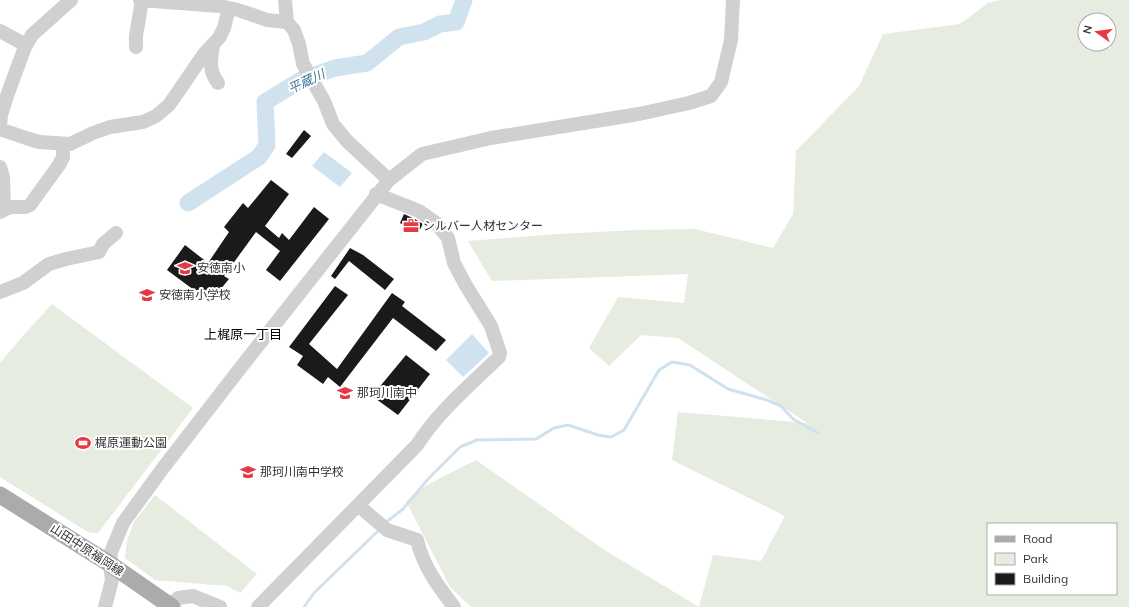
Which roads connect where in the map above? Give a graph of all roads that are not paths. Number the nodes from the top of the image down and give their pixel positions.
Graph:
1 (71, 0) edge
2 (141, 0) edge
3 (285, 0) edge
4 (733, 0) edge
5 (229, 8) junction
6 (286, 22) junction
7 (0, 30) edge
8 (213, 44) junction
9 (26, 45) junction
10 (136, 47) dead end
11 (218, 83) dead end
12 (0, 127) edge
13 (63, 144) junction
14 (0, 167) edge
15 (389, 180) junction
16 (376, 194) junction
17 (2, 211) edge
18 (116, 233) dead end
19 (0, 292) edge
20 (0, 495) edge
21 (359, 506) junction
22 (110, 564) junction
23 (105, 607) edge
24 (171, 607) edge
25 (220, 607) edge
26 (258, 607) edge
27 (454, 607) edge

1 - 9 street
2 - 5 street
2 - 10 street
3 - 6 street
4 - 15 street
5 - 6 street
5 - 8 street
6 - 15 street
7 - 9 street
8 - 11 street
8 - 13 street
9 - 12 street
12 - 13 street
13 - 17 street
14 - 17 street
15 - 16 street
16 - 21 street
16 - 22 street
18 - 19 street
20 - 22 main road, 山田中原福岡線
21 - 26 street
21 - 27 street
22 - 23 street
22 - 24 main road, 山田中原福岡線
24 - 25 street

